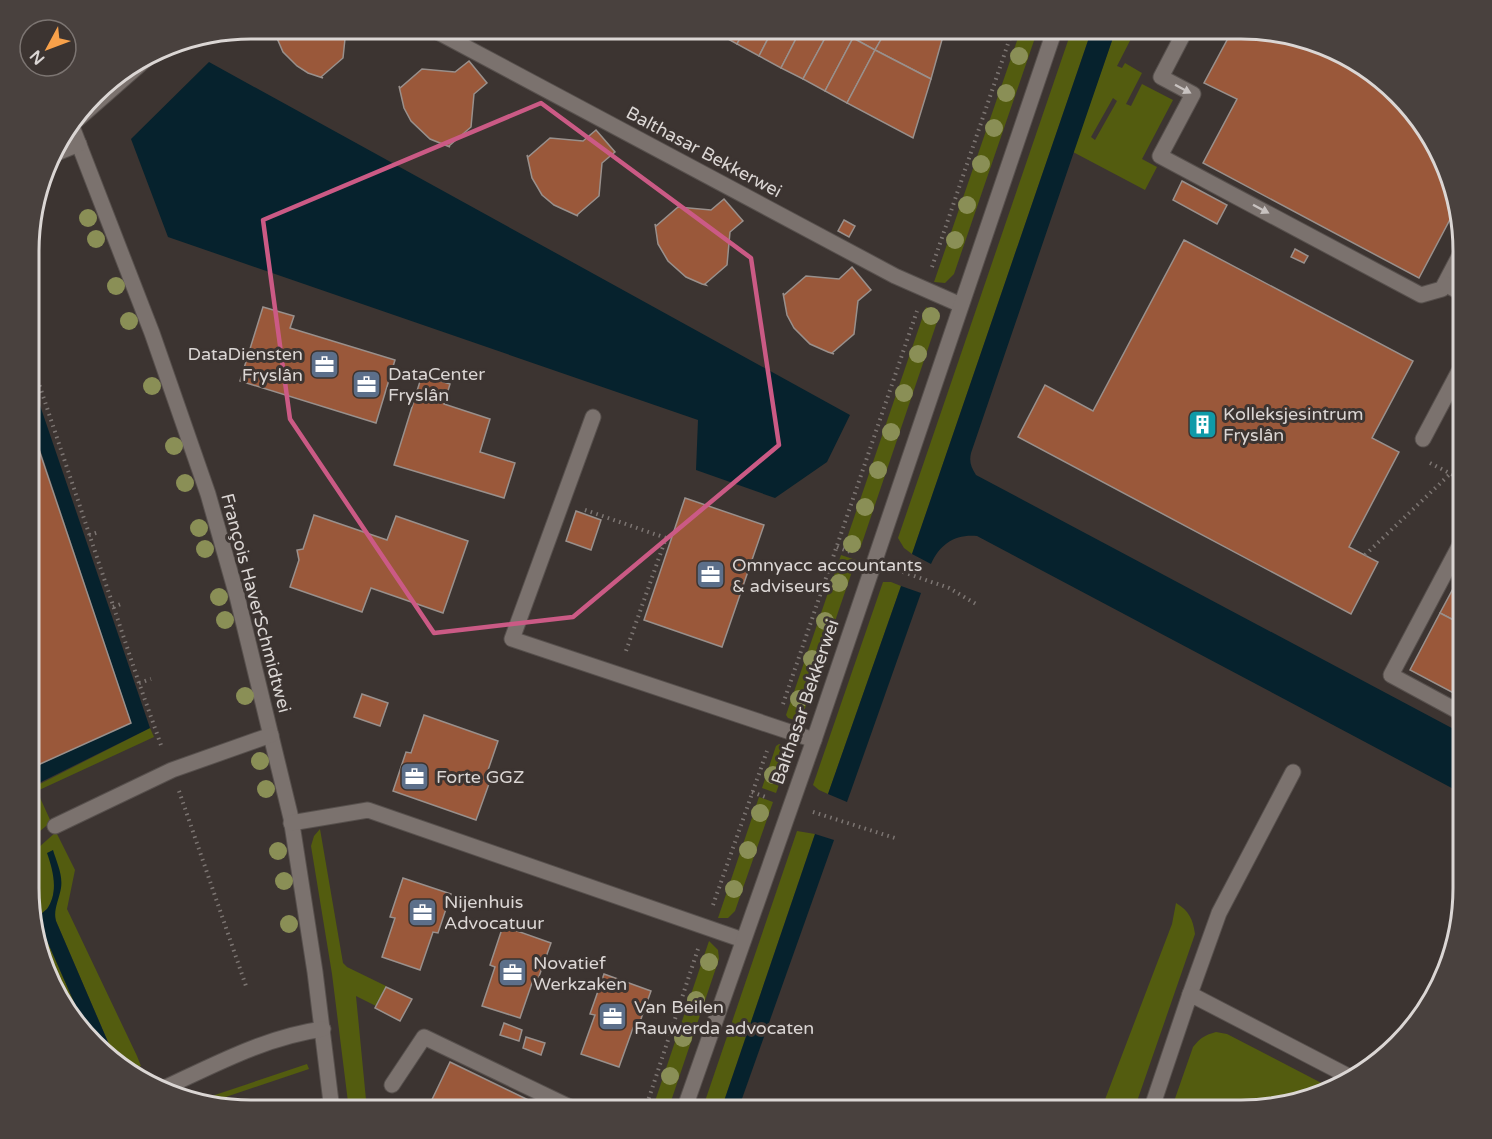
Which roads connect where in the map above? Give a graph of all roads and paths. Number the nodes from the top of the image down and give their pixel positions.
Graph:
1 (451, 39) edge
2 (1010, 39) edge
3 (1052, 39) edge
4 (1181, 39) edge
5 (75, 133) edge
6 (79, 144) junction
7 (65, 150) edge
8 (1453, 267) edge
9 (1444, 284) junction
10 (924, 289) junction
11 (1453, 289) edge
12 (961, 305) junction
13 (44, 371) dead end
14 (39, 373) edge
15 (1453, 382) edge
16 (39, 383) edge
17 (593, 417) dead end
18 (1423, 439) joint
19 (70, 452) dead end
20 (62, 455) junction
21 (1450, 474) junction
22 (1453, 475) edge
23 (562, 502) junction
24 (99, 532) dead end
25 (89, 535) junction
26 (837, 547) junction
27 (1365, 555) dead end
28 (1453, 558) edge
29 (874, 561) junction
30 (124, 603) dead end
31 (976, 604) dead end
32 (113, 607) junction
33 (618, 674) junction
34 (152, 679) dead end
35 (138, 683) junction
36 (1453, 709) edge
37 (775, 727) junction
38 (271, 735) junction
39 (814, 740) junction
40 (172, 770) junction
41 (1293, 772) dead end
42 (752, 792) junction
43 (790, 805) junction
44 (291, 823) junction
45 (55, 826) dead end
46 (898, 839) dead end
47 (706, 927) junction
48 (743, 940) junction
49 (247, 989) dead end
50 (1190, 994) junction
51 (323, 1029) junction
52 (1344, 1074) edge
53 (172, 1085) edge
54 (392, 1085) dead end
55 (331, 1100) edge
56 (555, 1100) edge
57 (648, 1100) edge
58 (687, 1100) edge
59 (1154, 1100) edge

1 - 10 street, Balthasar Bekkerwei
2 - 10 path
3 - 12 street, Balthasar Bekkerwei
4 -> 9 street
5 - 6 street, François HaverSchmidtwei
6 - 7 street
6 - 38 street, François HaverSchmidtwei
8 - 9 street
9 - 11 street
10 - 12 street, Balthasar Bekkerwei
10 - 26 path
12 - 29 street, Balthasar Bekkerwei
13 - 14 path
15 - 18 street
16 - 20 path
17 - 23 street
18 - 21 path
19 - 20 path
20 - 25 path
21 - 22 path
21 - 27 path
23 - 33 path
23 - 33 street
24 - 25 path
25 - 32 path
26 - 29 path
26 - 37 path
28 - 36 street
29 - 31 path
29 - 39 street, Balthasar Bekkerwei
30 - 32 path
32 - 35 path
33 - 37 street
34 - 35 path
35 - 40 path
37 - 39 street
37 - 42 path
38 - 40 street
38 - 44 street, François HaverSchmidtwei
39 - 43 street, Balthasar Bekkerwei
40 - 45 street
40 - 49 path
41 - 50 street
42 - 43 path
42 - 47 path
43 - 46 path
43 - 48 street, Balthasar Bekkerwei
44 - 47 street
44 - 51 street, François HaverSchmidtwei
47 - 48 street
47 - 57 path
48 - 58 street, Balthasar Bekkerwei
50 - 52 street
50 - 59 street
51 - 53 street
51 - 55 street, François HaverSchmidtwei
54 - 56 street

